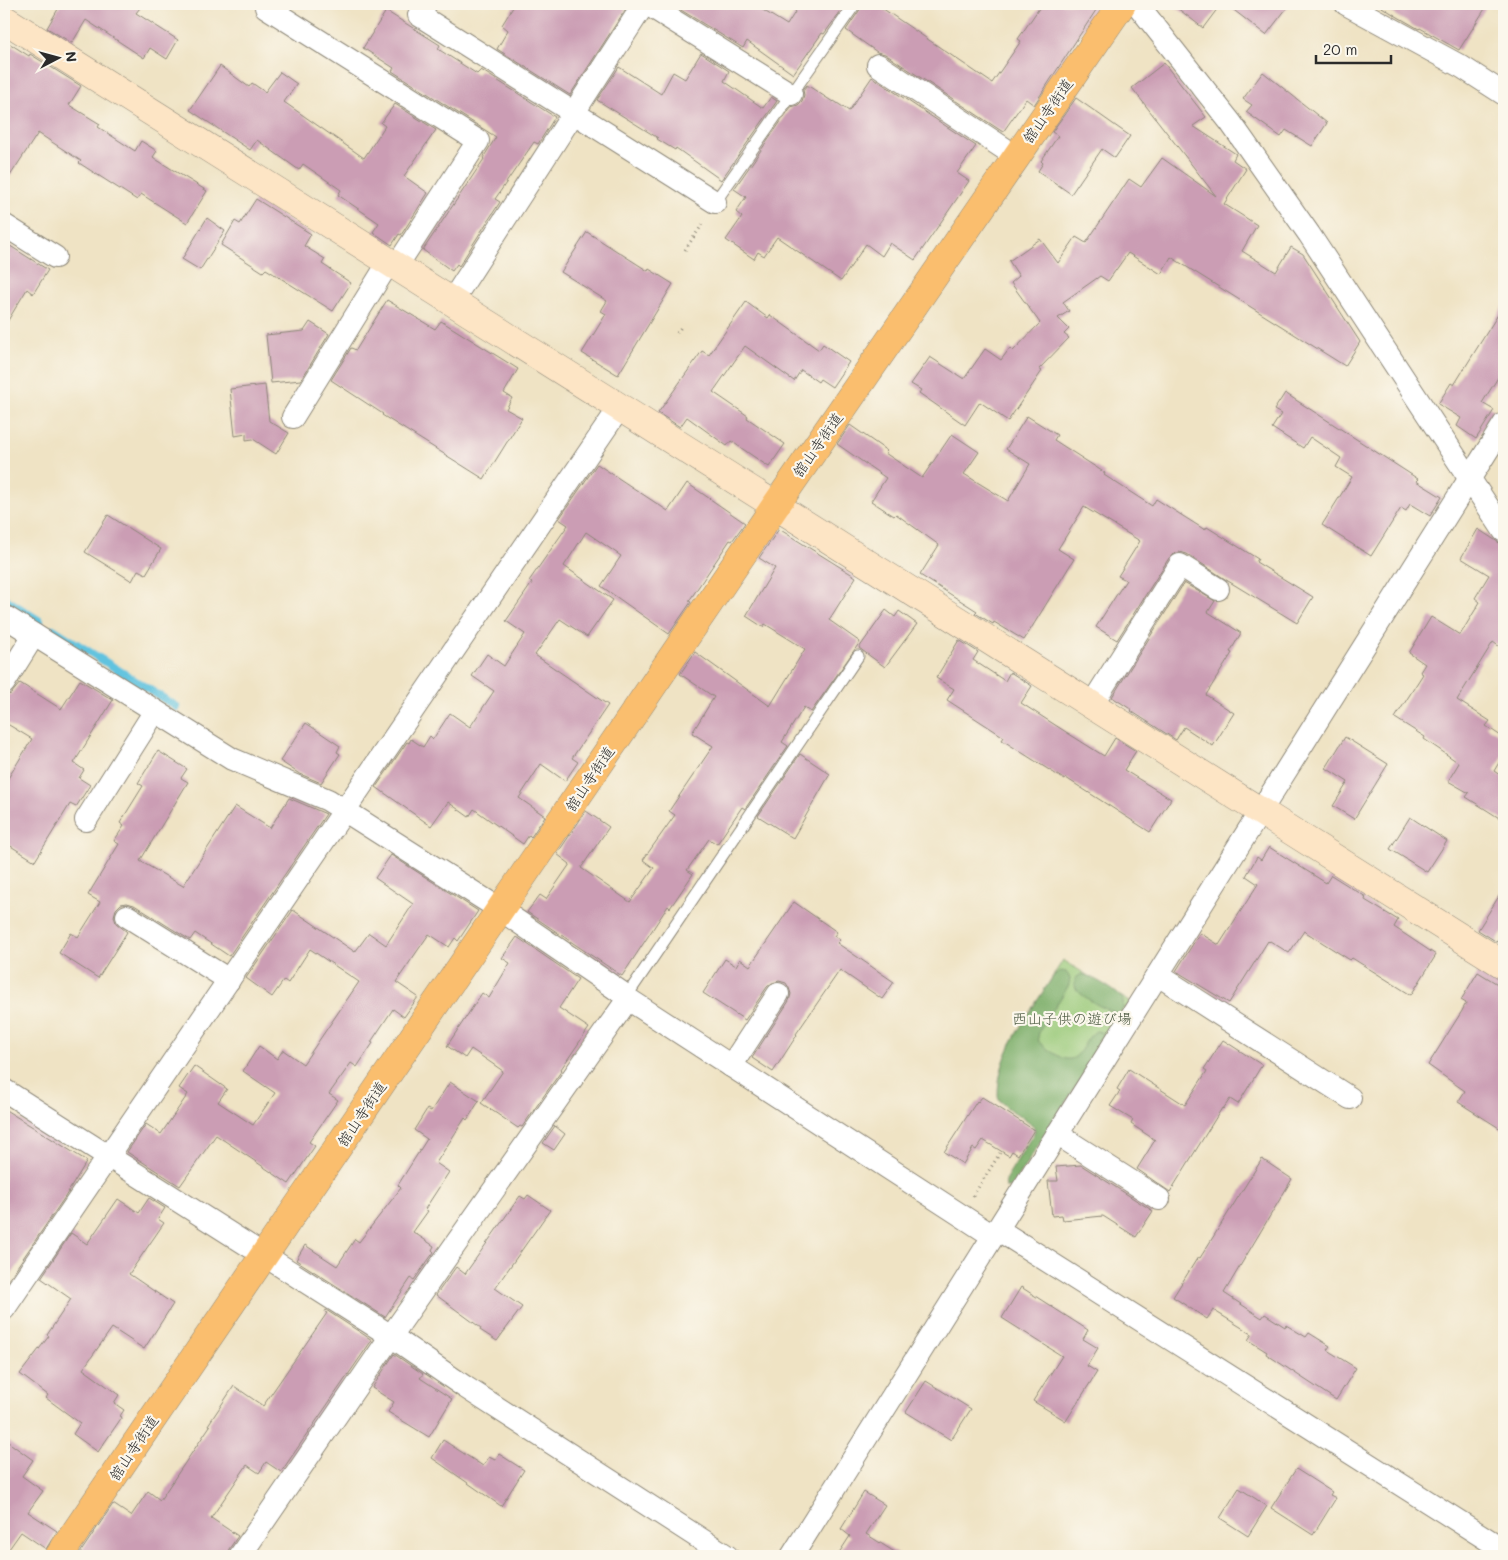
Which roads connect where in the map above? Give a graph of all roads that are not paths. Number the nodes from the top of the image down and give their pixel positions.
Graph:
1 (426, 4) edge
2 (645, 4) edge
3 (855, 4) edge
4 (1122, 4) edge
5 (1137, 4) edge
6 (1346, 4) edge
7 (266, 7) dead end
8 (7, 19) edge
9 (878, 65) dead end
10 (791, 94) junction
11 (1504, 94) edge
12 (574, 112) junction
13 (1017, 157) junction
14 (715, 202) joint
15 (4, 225) edge
16 (54, 257) dead end
17 (393, 264) junction
18 (452, 301) junction
19 (620, 407) junction
20 (293, 417) dead end
21 (1504, 424) edge
22 (1469, 480) junction
23 (776, 506) junction
24 (1504, 530) edge
25 (1218, 589) dead end
26 (4, 616) edge
27 (34, 635) junction
28 (858, 656) dead end
29 (4, 684) edge
30 (1092, 704) junction
31 (154, 711) junction
32 (345, 810) junction
33 (1261, 811) junction
34 (86, 820) dead end
35 (501, 910) junction
36 (127, 916) dead end
37 (1504, 966) edge
38 (1158, 975) junction
39 (229, 980) junction
40 (778, 994) dead end
41 (627, 998) junction
42 (731, 1066) junction
43 (4, 1090) edge
44 (1350, 1098) dead end
45 (1057, 1134) junction
46 (108, 1156) junction
47 (1159, 1200) dead end
48 (995, 1233) junction
49 (265, 1256) junction
50 (4, 1309) edge
51 (391, 1336) junction
52 (1504, 1550) edge
53 (60, 1556) edge
54 (240, 1556) edge
55 (728, 1556) edge
56 (792, 1556) edge

1 - 12 street
2 - 10 street
2 - 12 street
3 - 10 lane
4 - 13 main road, 舘山寺街道
5 - 22 street
6 - 11 street
7 - 17 street
8 - 17 street
9 - 13 street
10 - 14 lane
12 - 14 street
12 - 18 street
13 - 23 main road, 舘山寺街道
15 - 16 street
17 - 18 street
17 - 20 street
18 - 19 street
19 - 23 street
19 - 32 street
21 - 22 street
22 - 24 street
22 - 33 street
23 - 30 street
23 - 35 main road, 舘山寺街道
25 - 30 street
26 - 27 street
27 - 29 street
27 - 31 street
28 - 41 lane
30 - 33 street
31 - 32 street
31 - 34 street
32 - 35 street
32 - 39 street
33 - 37 street
33 - 38 street
35 - 41 street
35 - 49 main road, 舘山寺街道
36 - 39 street
38 - 44 street
38 - 45 street
39 - 46 street
40 - 42 street
41 - 42 street
41 - 51 street
42 - 48 street
43 - 46 street
45 - 47 street
45 - 48 street
46 - 49 street
46 - 50 street
48 - 52 street
48 - 56 street
49 - 51 street
49 - 53 main road, 舘山寺街道
51 - 54 street
51 - 55 street

